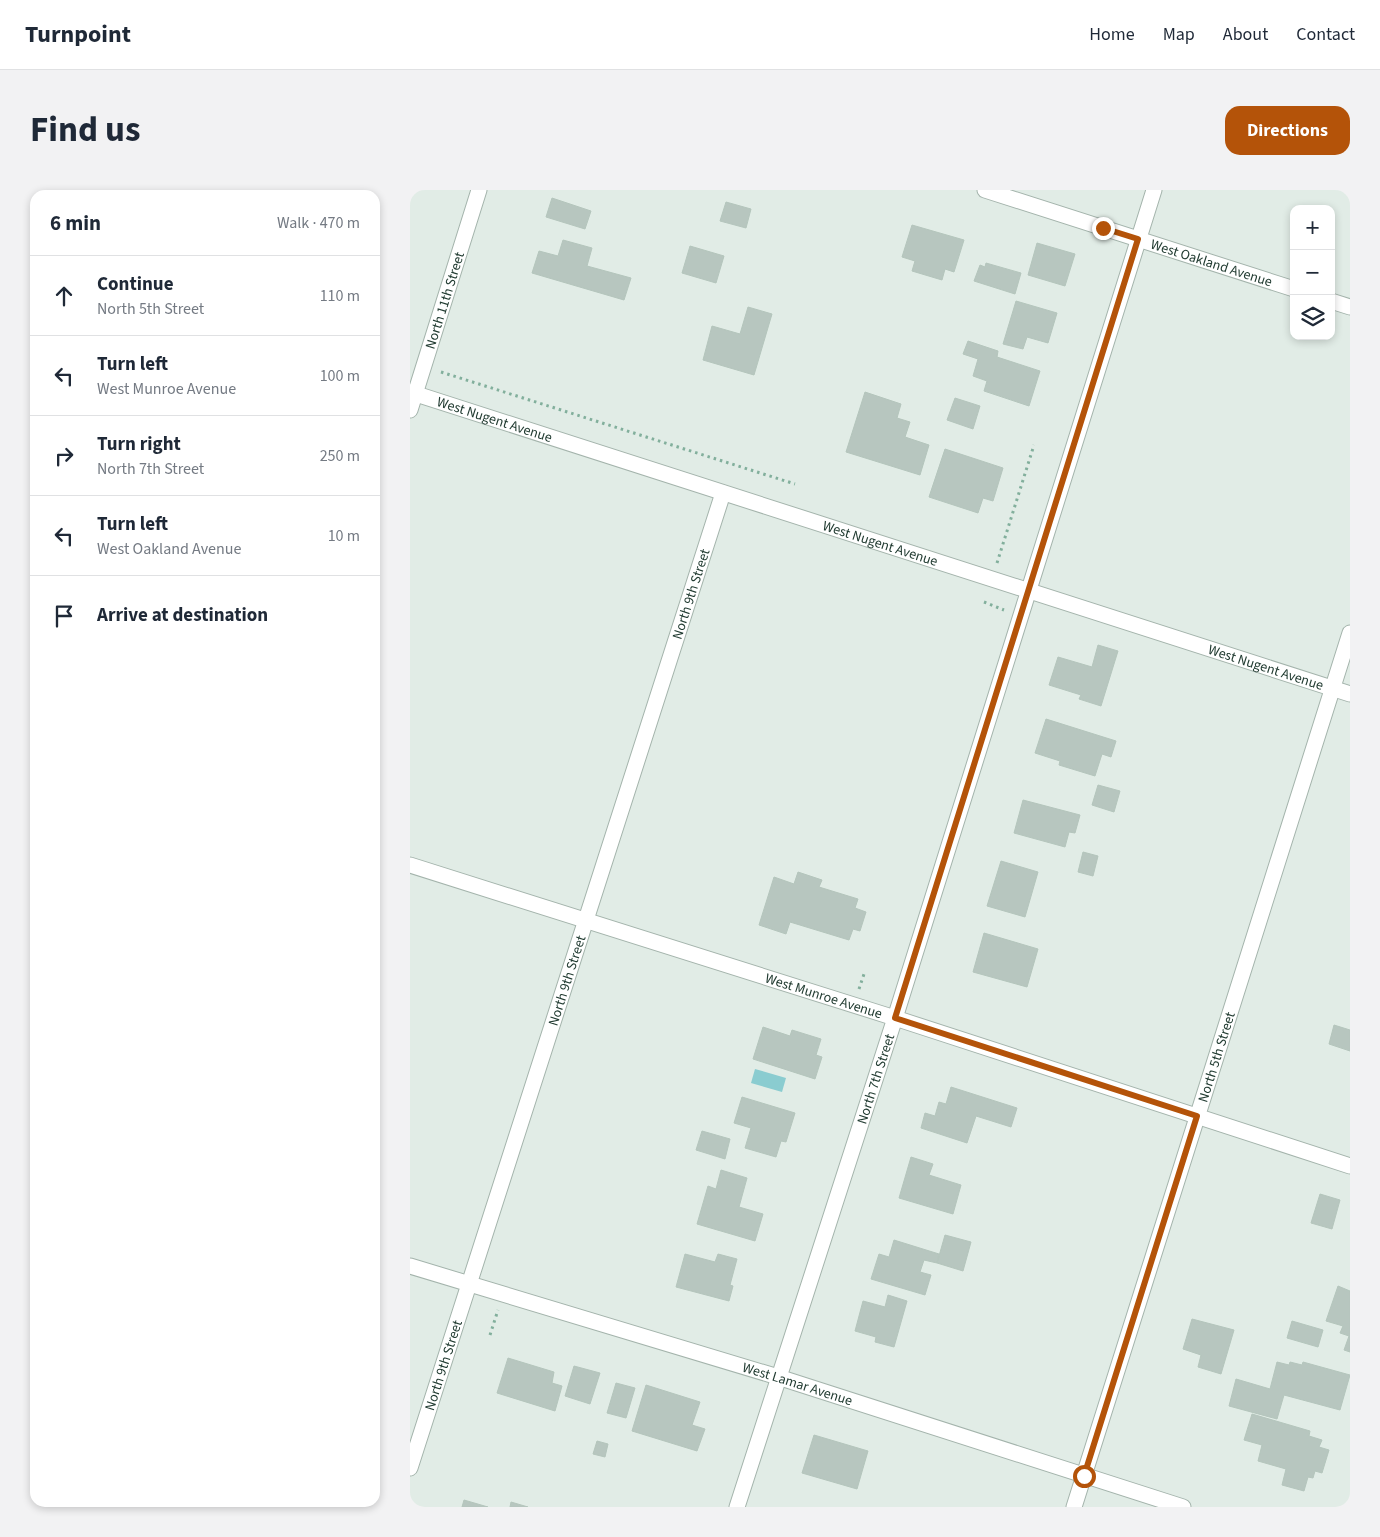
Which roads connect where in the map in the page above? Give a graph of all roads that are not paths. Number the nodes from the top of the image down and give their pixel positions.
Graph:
1 (479, 190) edge
2 (985, 190) edge
3 (1154, 190) edge
4 (1138, 239) junction
5 (1290, 288) edge
6 (1335, 302) edge
7 (1350, 307) edge
8 (412, 393) edge
9 (410, 410) edge
10 (723, 492) junction
11 (1028, 591) junction
12 (1350, 634) edge
13 (1332, 688) junction
14 (1350, 694) edge
15 (410, 865) edge
16 (585, 920) junction
17 (895, 1018) junction
18 (1197, 1116) junction
19 (1350, 1166) edge
20 (410, 1266) edge
21 (470, 1285) junction
22 (778, 1377) junction
23 (410, 1468) edge
24 (1084, 1476) junction
25 (737, 1507) edge
26 (1074, 1507) edge
27 (1183, 1507) edge

1 - 8 street, North 11th Street
2 - 4 street, West Oakland Avenue
3 - 4 street, North 7th Street
4 - 5 street, West Oakland Avenue
4 - 11 street, North 7th Street
6 - 7 street
8 - 9 street, North 11th Street
8 - 10 street, West Nugent Avenue
10 - 11 street, West Nugent Avenue
10 - 16 street, North 9th Street
11 - 13 street, West Nugent Avenue
11 - 17 street, North 7th Street
12 - 13 street, North 5th Street
13 - 14 street, West Nugent Avenue
13 - 18 street, North 5th Street
15 - 16 street, West Munroe Avenue
16 - 17 street, West Munroe Avenue
16 - 21 street, North 9th Street
17 - 18 street, West Munroe Avenue
17 - 22 street, North 7th Street
18 - 19 street, West Munroe Avenue
18 - 24 street, North 5th Street
20 - 21 street, West Lamar Avenue
21 - 22 street, West Lamar Avenue
21 - 23 street, North 9th Street
22 - 24 street, West Lamar Avenue
22 - 25 street, North 7th Street
24 - 26 street, North 5th Street
24 - 27 street, West Lamar Avenue

